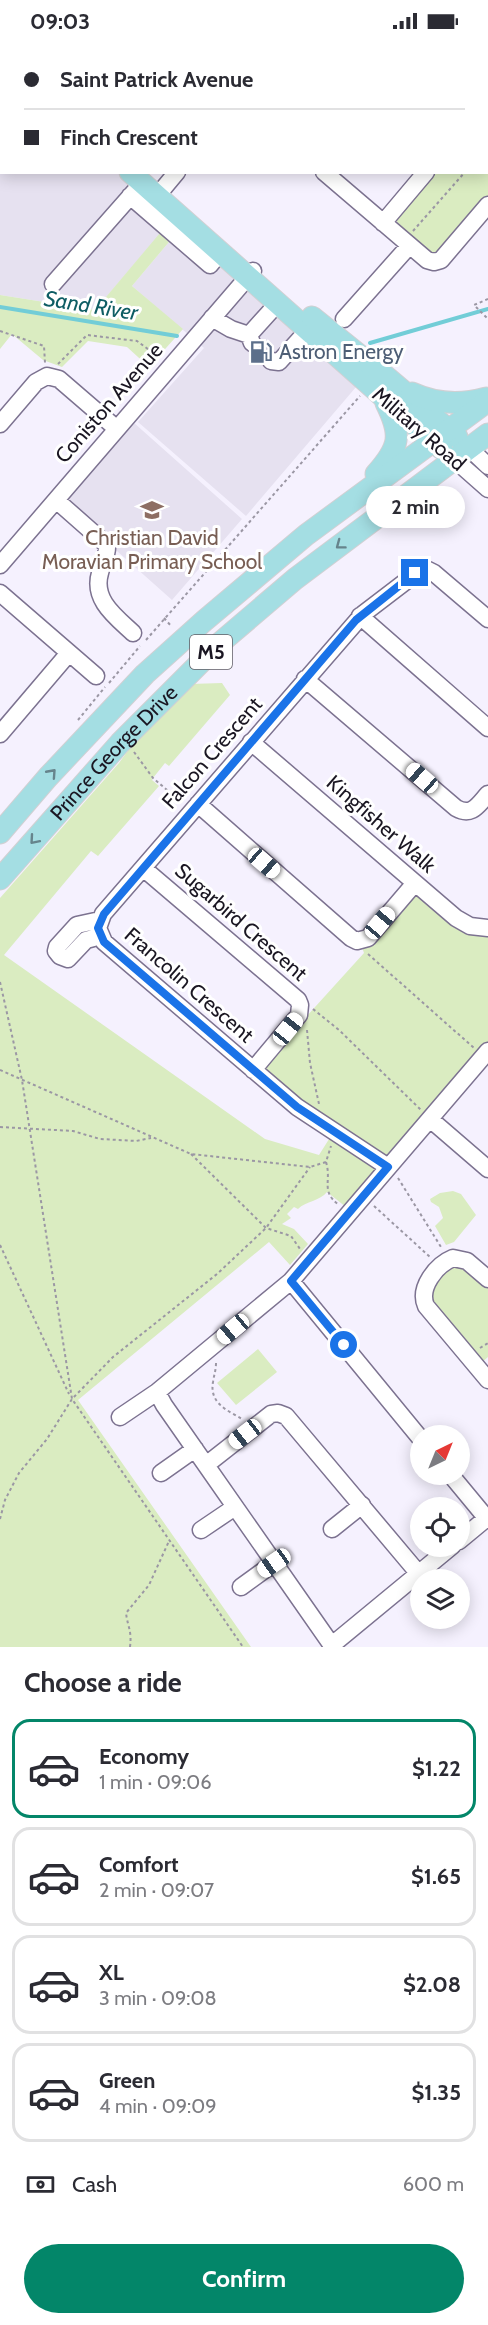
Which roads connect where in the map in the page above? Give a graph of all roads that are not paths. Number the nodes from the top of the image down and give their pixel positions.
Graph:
1 (172, 174) edge
2 (326, 174) edge
3 (424, 174) edge
4 (140, 187) edge
5 (488, 205) edge
6 (383, 223) junction
7 (190, 224) junction
8 (409, 246) junction
9 (220, 253) junction
10 (250, 274) junction
11 (53, 284) dead end
12 (277, 304) junction
13 (212, 318) junction
14 (344, 319) dead end
15 (307, 331) junction
16 (271, 361) dead end
17 (378, 390) junction
18 (488, 399) edge
19 (0, 424) edge
20 (117, 429) junction
21 (488, 434) edge
22 (440, 435) junction
23 (461, 453) junction
24 (488, 466) edge
25 (488, 489) edge
26 (56, 500) junction
27 (339, 510) junction
28 (0, 565) edge
29 (0, 593) edge
30 (360, 616) junction
31 (488, 619) edge
32 (133, 633) dead end
33 (69, 653) junction
34 (96, 676) dead end
35 (305, 679) junction
36 (488, 728) edge
37 (0, 734) edge
38 (251, 742) junction
39 (488, 794) edge
40 (195, 807) junction
41 (0, 833) edge
42 (142, 868) junction
43 (0, 879) edge
44 (415, 883) junction
45 (100, 928) joint
46 (488, 928) edge
47 (486, 1056) edge
48 (253, 1070) junction
49 (430, 1119) junction
50 (388, 1167) junction
51 (488, 1169) edge
52 (488, 1279) edge
53 (291, 1281) junction
54 (488, 1380) edge
55 (157, 1392) junction
56 (120, 1417) dead end
57 (410, 1426) edge
58 (195, 1449) junction
59 (206, 1464) junction
60 (161, 1473) dead end
61 (459, 1485) edge
62 (362, 1505) junction
63 (235, 1507) junction
64 (487, 1518) edge
65 (332, 1529) dead end
66 (201, 1530) dead end
67 (470, 1531) edge
68 (439, 1557) edge
69 (274, 1563) junction
70 (415, 1569) edge
71 (425, 1569) edge
72 (410, 1582) edge
73 (241, 1587) dead end
74 (333, 1646) edge

1 - 4 street
2 - 6 street
3 - 6 street
4 - 7 main road, Military Road
4 - 9 street
4 - 11 street
5 - 8 street
6 - 8 street
7 - 9 main road, Military Road
7 - 10 main road, Military Road
8 - 14 street
9 - 10 main road, Military Road
10 - 12 main road, Military Road
10 - 13 street, Coniston Avenue
10 - 17 main road, Military Road
12 - 13 street
12 - 15 main road, Military Road
13 - 20 street, Coniston Avenue
15 - 16 street
15 - 17 main road, Military Road
17 - 18 main road
17 - 22 main road, Military Road
17 - 27 main road
18 - 22 main road, Prince George Drive / M5
19 - 20 street
20 - 26 street, Coniston Avenue
21 - 23 main road, Prince George Drive / M5
22 - 23 main road, Military Road
22 - 27 main road, Prince George Drive / M5
23 - 24 street, Military Road
23 - 25 street, Military Road
23 -> 43 main road, Prince George Drive / M5
26 - 28 street, Coniston Avenue
26 - 32 street
41 -> 27 main road, Prince George Drive / M5
29 - 33 street
30 - 31 street, Falcon Crescent
30 - 35 street, Falcon Crescent
30 - 36 street
33 - 34 street
33 - 37 street
35 - 38 street, Falcon Crescent
35 - 39 street
38 - 40 street, Falcon Crescent
38 - 44 street, Kingfisher Walk
40 - 42 street, Falcon Crescent
40 - 44 street
42 - 45 street, Falcon Crescent
42 - 48 street, Sugarbird Crescent
44 - 46 street, Kingfisher Walk
45 - 48 street, Francolin Crescent
47 - 49 street
48 - 50 street, Francolin Crescent
49 - 50 street
49 - 51 street
50 - 53 street
52 - 54 street
53 - 55 street
53 - 57 street
55 - 56 street
55 - 58 street
58 - 59 street
58 - 60 street
59 - 62 street
59 - 63 street
61 - 64 street
62 - 65 street
62 - 70 street
63 - 66 street
63 - 69 street
64 - 67 street
68 - 71 street
69 - 73 street
69 - 74 street
72 - 74 street

